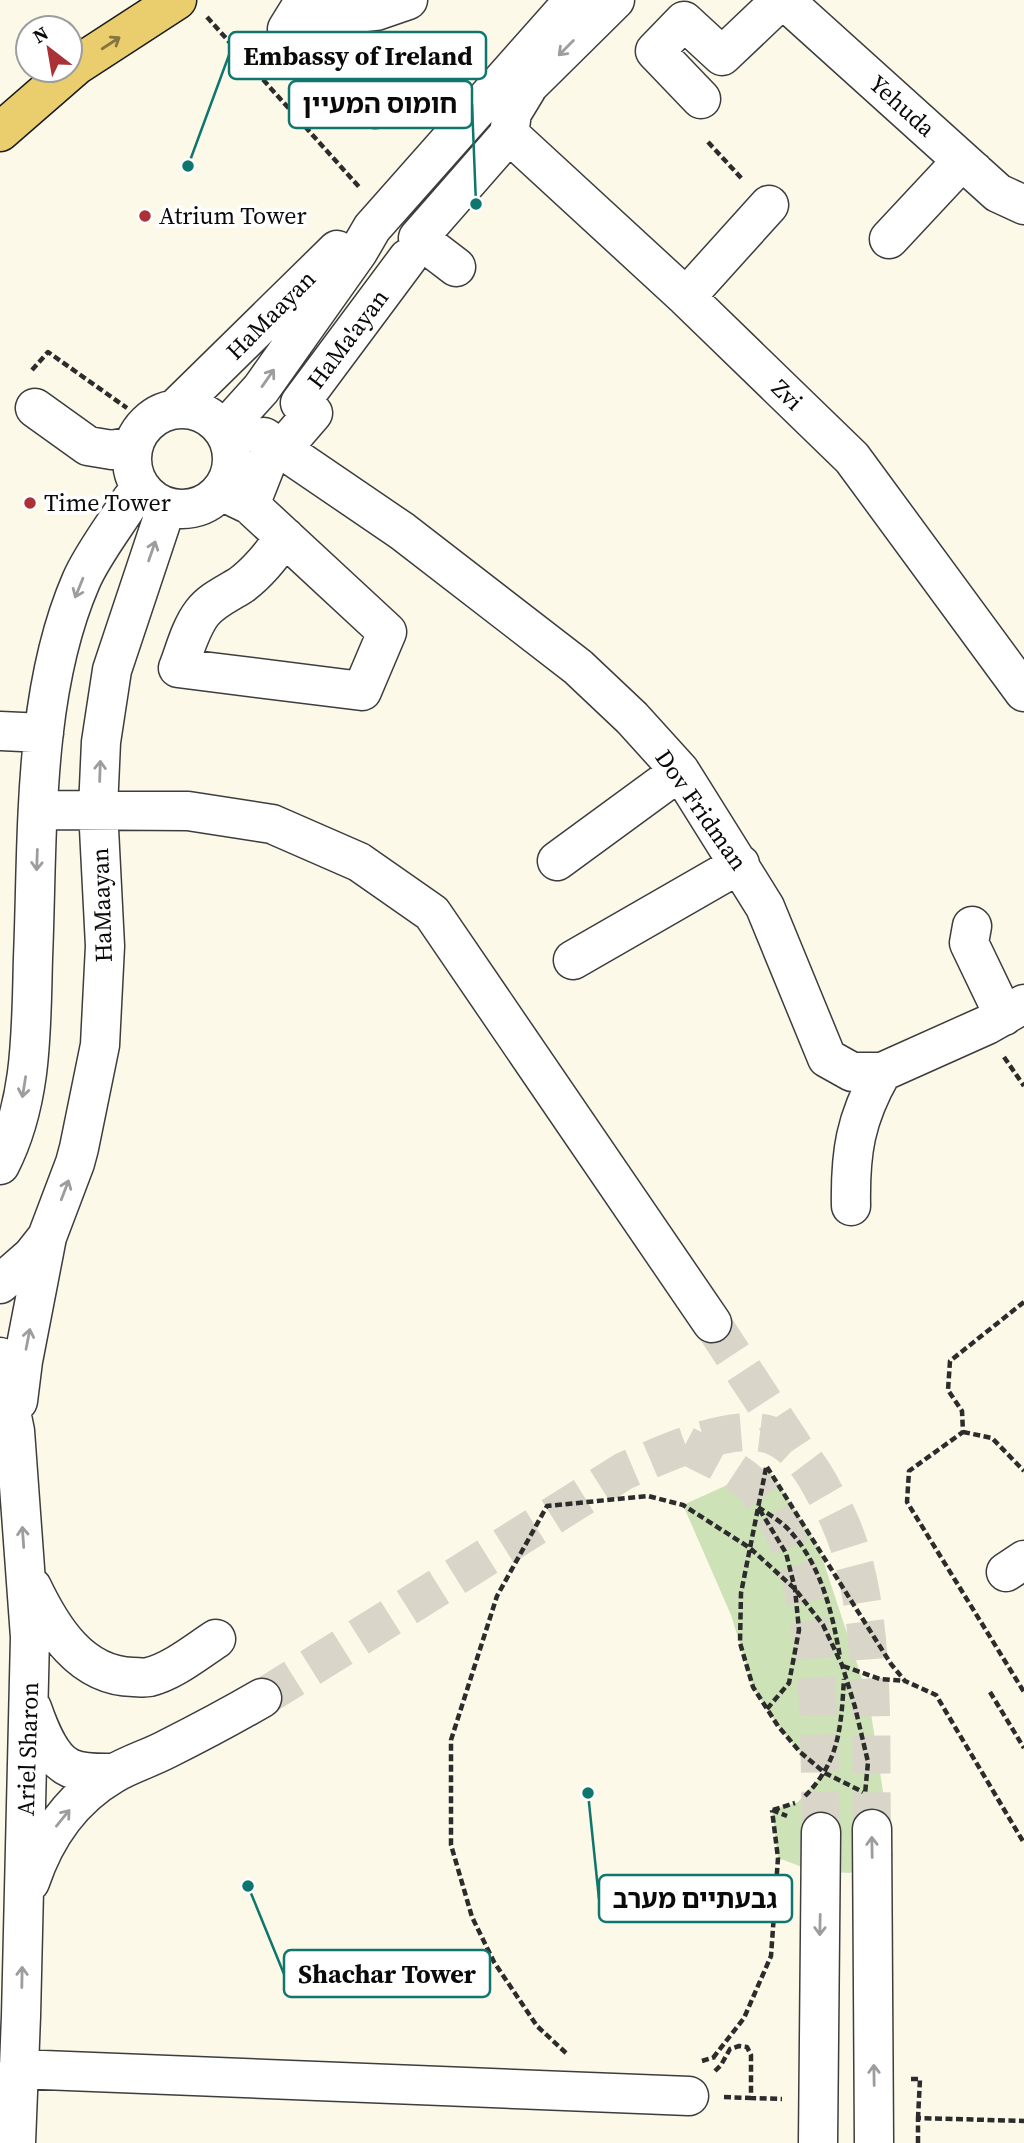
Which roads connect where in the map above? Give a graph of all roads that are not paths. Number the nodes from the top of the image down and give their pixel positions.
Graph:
1 (374, 0) edge
2 (408, 0) edge
3 (574, 0) edge
4 (615, 0) edge
5 (783, 0) edge
6 (189, 5) edge
7 (309, 13) edge
8 (701, 99) dead end
9 (0, 132) edge
10 (509, 134) junction
11 (974, 172) junction
12 (769, 205) road end
13 (1024, 205) edge
14 (378, 222) junction
15 (889, 239) dead end
16 (408, 258) dead end
17 (456, 267) dead end
18 (686, 298) junction
19 (35, 408) dead end
20 (176, 409) junction
21 (132, 428) junction
22 (224, 430) junction
23 (273, 444) junction
24 (153, 498) junction
25 (236, 498) junction
26 (285, 537) junction
27 (1024, 692) edge
28 (0, 731) edge
29 (44, 733) junction
30 (680, 771) junction
31 (99, 809) junction
32 (39, 810) junction
33 (557, 861) dead end
34 (740, 864) junction
35 (972, 926) dead end
36 (573, 960) dead end
37 (1014, 1010) edge
38 (31, 1011) junction
39 (0, 1060) edge
40 (882, 1072) junction
41 (0, 1165) edge
42 (851, 1206) dead end
43 (47, 1237) junction
44 (0, 1284) edge
45 (712, 1324) tunnel mouth
46 (0, 1357) edge
47 (15, 1431) junction
48 (26, 1575) junction
49 (216, 1639) dead end
50 (262, 1698) tunnel mouth
51 (30, 1703) junction
52 (114, 1773) junction
53 (867, 1808) tunnel mouth
54 (806, 1825) tunnel mouth
55 (23, 1901) junction
56 (10, 2016) edge
57 (18, 2069) junction
58 (690, 2076) road end
59 (16, 2143) edge
60 (818, 2143) edge
61 (874, 2143) edge

1 - 7 street
2 - 7 street
3 - 14 street, HaMaayan
4 -> 10 street
5 - 8 street
5 - 11 street, Yehuda
9 -> 6 main road
10 - 17 street
10 - 18 street, Zvi
11 - 13 street, Yehuda
11 - 15 street
12 - 18 street
14 - 20 street, HaMaayan
22 -> 14 street, HaMaayan
16 - 23 street, HaMa'ayan
18 - 27 street, Zvi
19 - 21 street
20 - 21 street
20 - 22 street
21 - 24 street
22 - 25 street
23 - 25 street
23 - 30 street, Dov Fridman
24 - 25 street
24 -> 29 street
31 -> 24 street, HaMaayan
25 - 26 street
26 - 26 street
28 - 29 street
29 - 32 street
30 - 33 street
30 - 34 street, Dov Fridman
31 - 32 street
43 -> 31 street, HaMaayan
31 - 45 street
32 -> 38 street
34 - 36 street
34 - 40 street, Dov Fridman
35 - 37 street
37 - 40 street, Dov Fridman
38 - 39 street
38 -> 41 street
40 - 42 street
43 - 44 street, HaMaayan
47 -> 43 street
46 - 47 street, Ariel Sharon
48 -> 47 street, Ariel Sharon
48 - 49 street
48 - 51 street, Ariel Sharon
50 - 52 street
51 - 52 street
51 - 55 street, Ariel Sharon
55 -> 52 street
61 -> 53 street
54 -> 60 street
56 -> 55 street, Ariel Sharon
56 - 57 street, Ariel Sharon
57 - 58 street
57 - 59 street, Ariel Sharon

